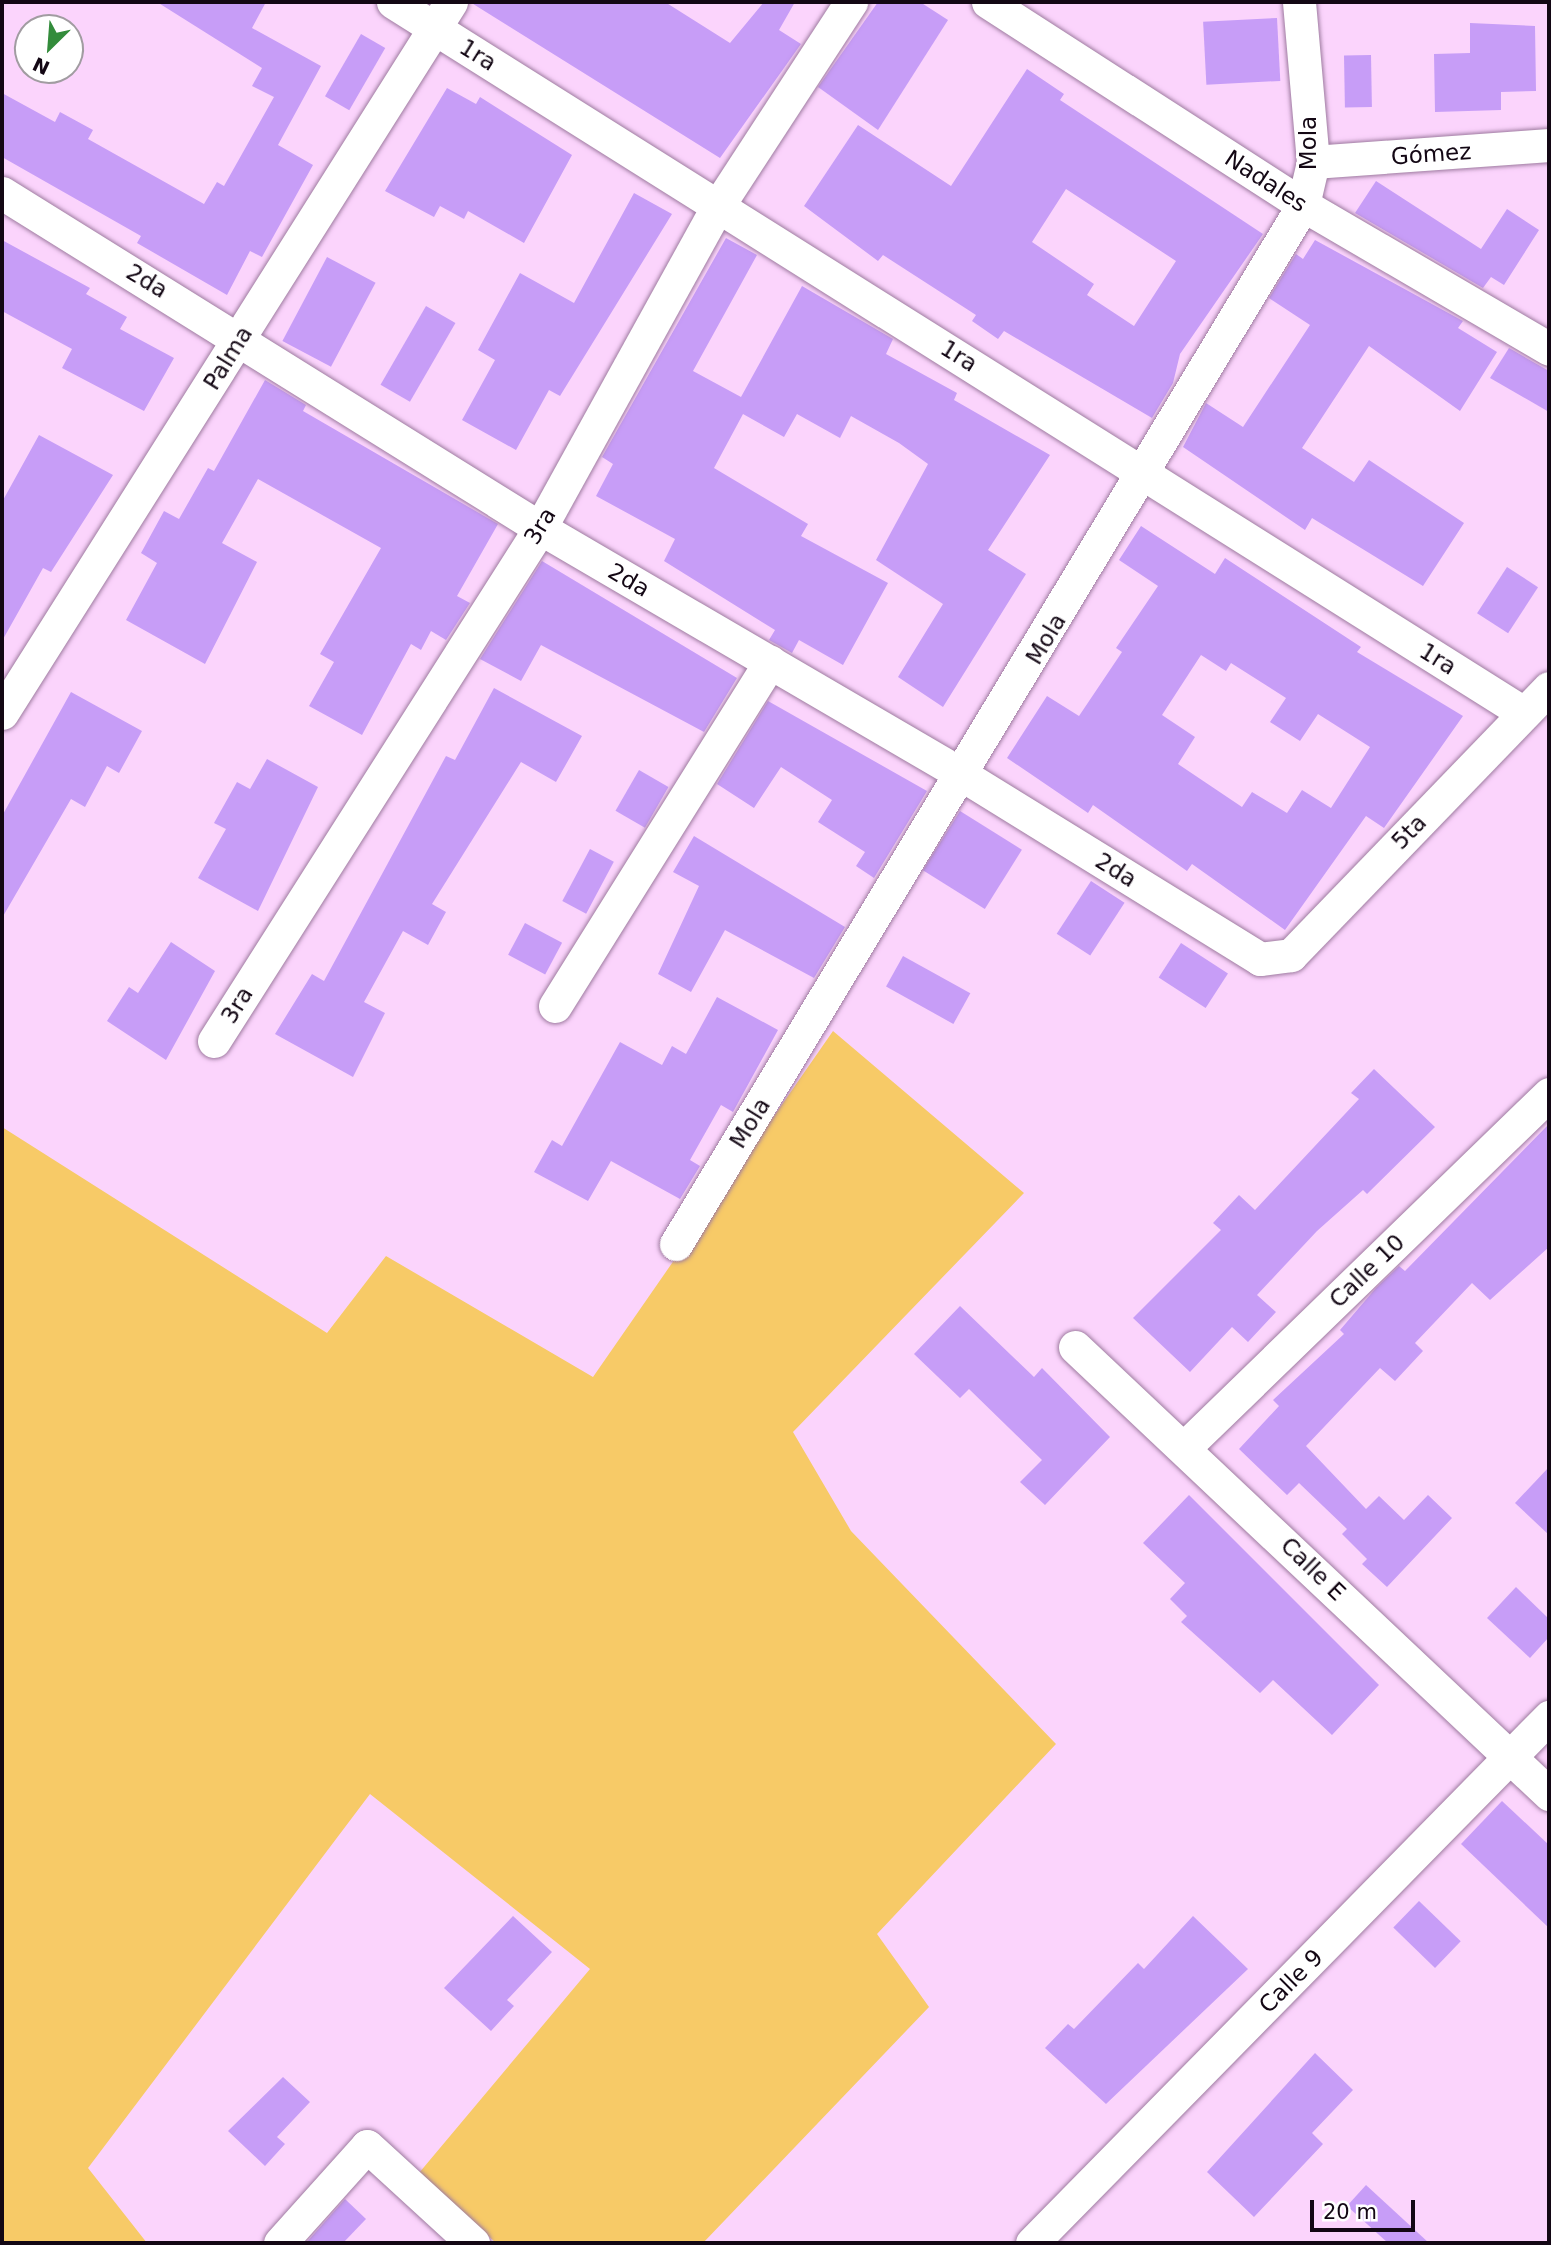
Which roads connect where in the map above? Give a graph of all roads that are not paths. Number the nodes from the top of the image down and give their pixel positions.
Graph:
1 (393, 2) edge
2 (851, 2) edge
3 (988, 2) edge
4 (1299, 2) edge
5 (443, 15) edge
6 (1549, 145) edge
7 (1313, 162) junction
8 (2, 193) edge
9 (1303, 205) junction
10 (718, 206) junction
11 (241, 338) junction
12 (1549, 349) edge
13 (1145, 473) junction
14 (540, 528) junction
15 (769, 662) junction
16 (1549, 688) edge
17 (2, 713) edge
18 (1524, 713) junction
19 (964, 776) junction
20 (1261, 959) joint
21 (555, 1006) dead end
22 (214, 1041) dead end
23 (1549, 1094) edge
24 (676, 1244) dead end
25 (1076, 1347) dead end
26 (1185, 1447) junction
27 (1549, 1717) edge
28 (1511, 1758) junction
29 (1549, 1794) edge
30 (280, 2243) edge
31 (473, 2243) edge
32 (1032, 2243) edge

1 - 5 street, 1ra
2 - 10 street, 3ra
3 - 9 street, Nadales
4 - 7 street, Mola
5 - 10 street, 1ra
5 - 11 street, Palma
6 - 7 street, Gómez
7 - 9 street, Mola
8 - 11 street, 2da
9 - 12 street, Nadales
9 - 13 street, Mola
10 - 13 street, 1ra
10 - 14 street, 3ra
11 - 14 street, 2da
11 - 17 street, Palma
13 - 18 street, 1ra
13 - 19 street, Mola
14 - 15 street, 2da
14 - 22 street, 3ra
15 - 19 street, 2da
15 - 21 street
16 - 18 street, 5ta
18 - 20 street, 5ta
19 - 20 street, 2da
19 - 24 street, Mola
23 - 26 street, Calle 10
25 - 26 street, Calle E
26 - 28 street, Calle E
27 - 28 street, Calle 9
28 - 29 street, Calle E
28 - 32 street, Calle 9
30 - 31 street

